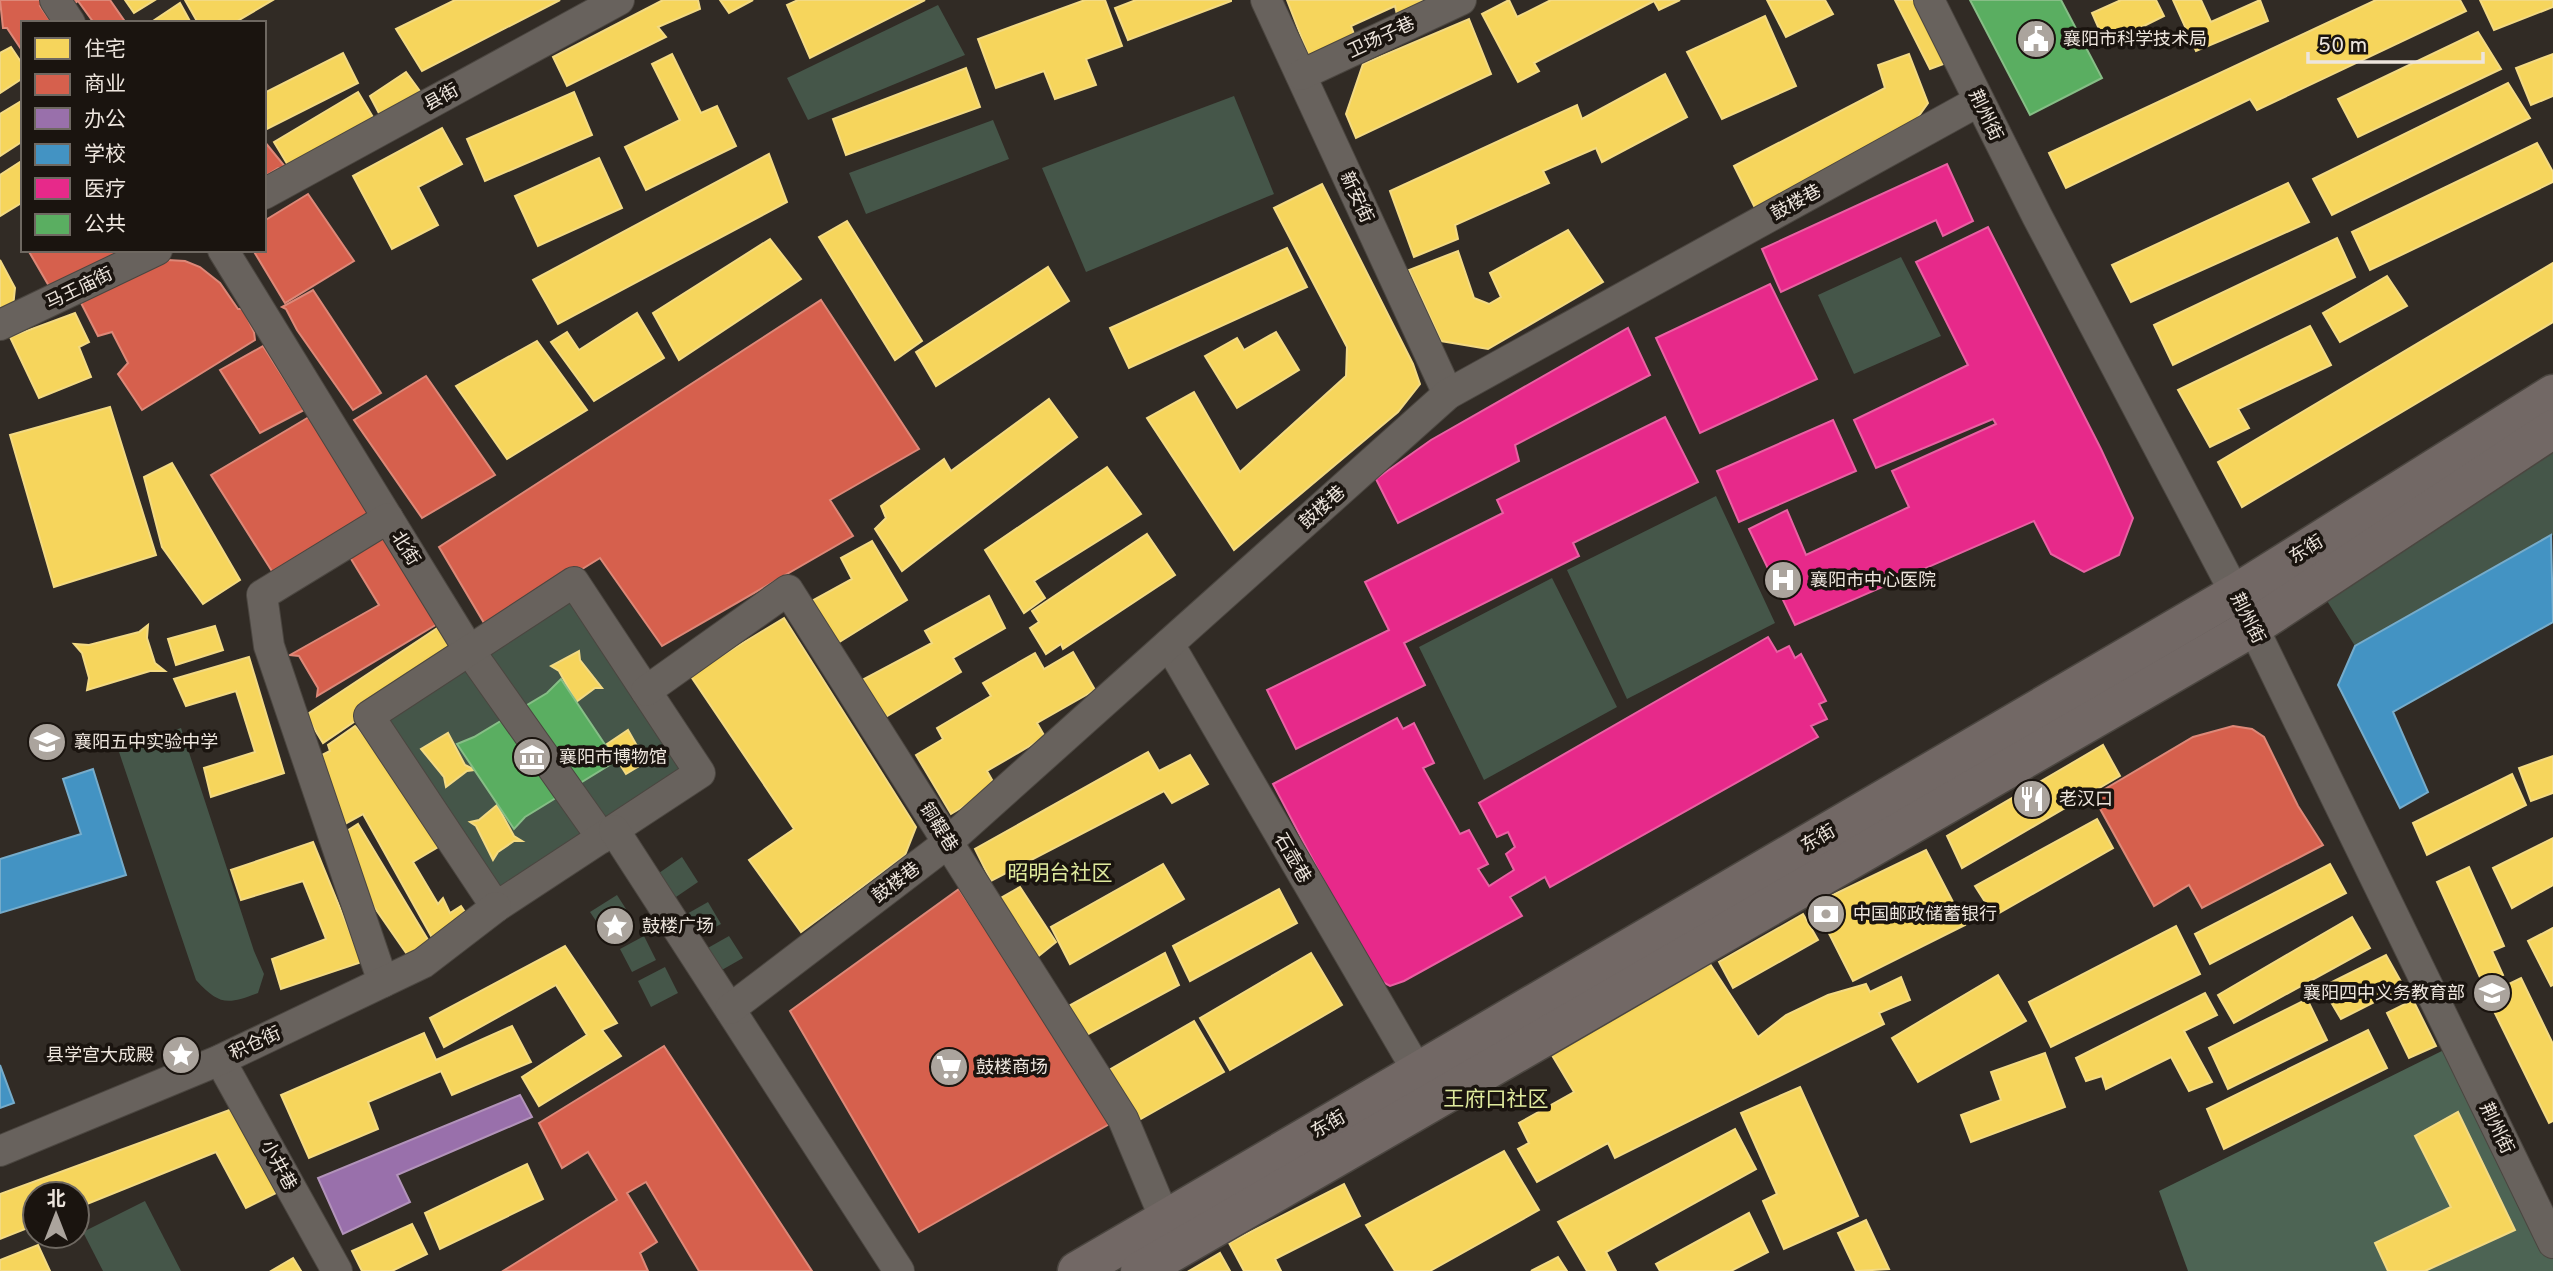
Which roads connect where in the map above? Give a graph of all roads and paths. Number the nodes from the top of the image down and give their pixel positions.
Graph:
1 (55, 0) edge
2 (618, 0) edge
3 (1266, 0) edge
4 (1461, 0) edge
5 (1929, 0) edge
6 (69, 21) edge
7 (1301, 75) junction
8 (1979, 101) junction
9 (266, 193) edge
10 (153, 252) edge
11 (224, 252) edge
12 (0, 325) edge
13 (1448, 394) junction
14 (2553, 394) edge
15 (2553, 429) edge
16 (387, 518) junction
17 (2236, 593) junction
18 (2253, 627) junction
19 (1169, 644) junction
20 (469, 650) junction
21 (646, 691) junction
22 (608, 834) junction
23 (949, 841) junction
24 (496, 907) junction
25 (383, 982) junction
26 (730, 1009) junction
27 (220, 1060) junction
28 (1418, 1072) junction
29 (0, 1151) edge
30 (1165, 1219) junction
31 (2553, 1243) edge
32 (337, 1271) edge
33 (899, 1271) edge
34 (1077, 1271) edge
35 (1140, 1271) edge

1 - 6 street
2 - 9 street, 县街
3 - 7 street, 新安街
4 - 7 street, 卫场子巷
5 - 8 street, 荆州街
7 - 13 street, 新安街
8 - 13 street, 鼓楼巷
8 - 17 street, 荆州街
10 - 12 street, 马王庙街
11 - 16 street, 北街
13 - 19 street, 鼓楼巷
14 - 17 main road, 东街
15 - 18 main road, 东街
16 - 20 street, 北街
16 - 25 street
17 - 18 street, 荆州街
17 - 28 main road, 东街
18 - 31 street, 荆州街
18 - 35 main road, 东街
19 - 23 street, 鼓楼巷
19 - 28 street, 石壶巷
20 - 21 street
20 - 22 street, 北街
20 - 24 street
21 - 22 street, 积仓街
21 - 23 street, 铜鞮巷
22 - 24 street, 积仓街
22 - 26 street, 北街
23 - 26 street, 鼓楼巷
23 - 30 street, 铜鞮巷
24 - 25 street, 积仓街
25 - 27 street, 积仓街
26 - 33 street, 北街
27 - 29 street, 积仓街
27 - 32 street, 小井巷
28 - 30 main road, 东街
30 - 34 main road, 东街

